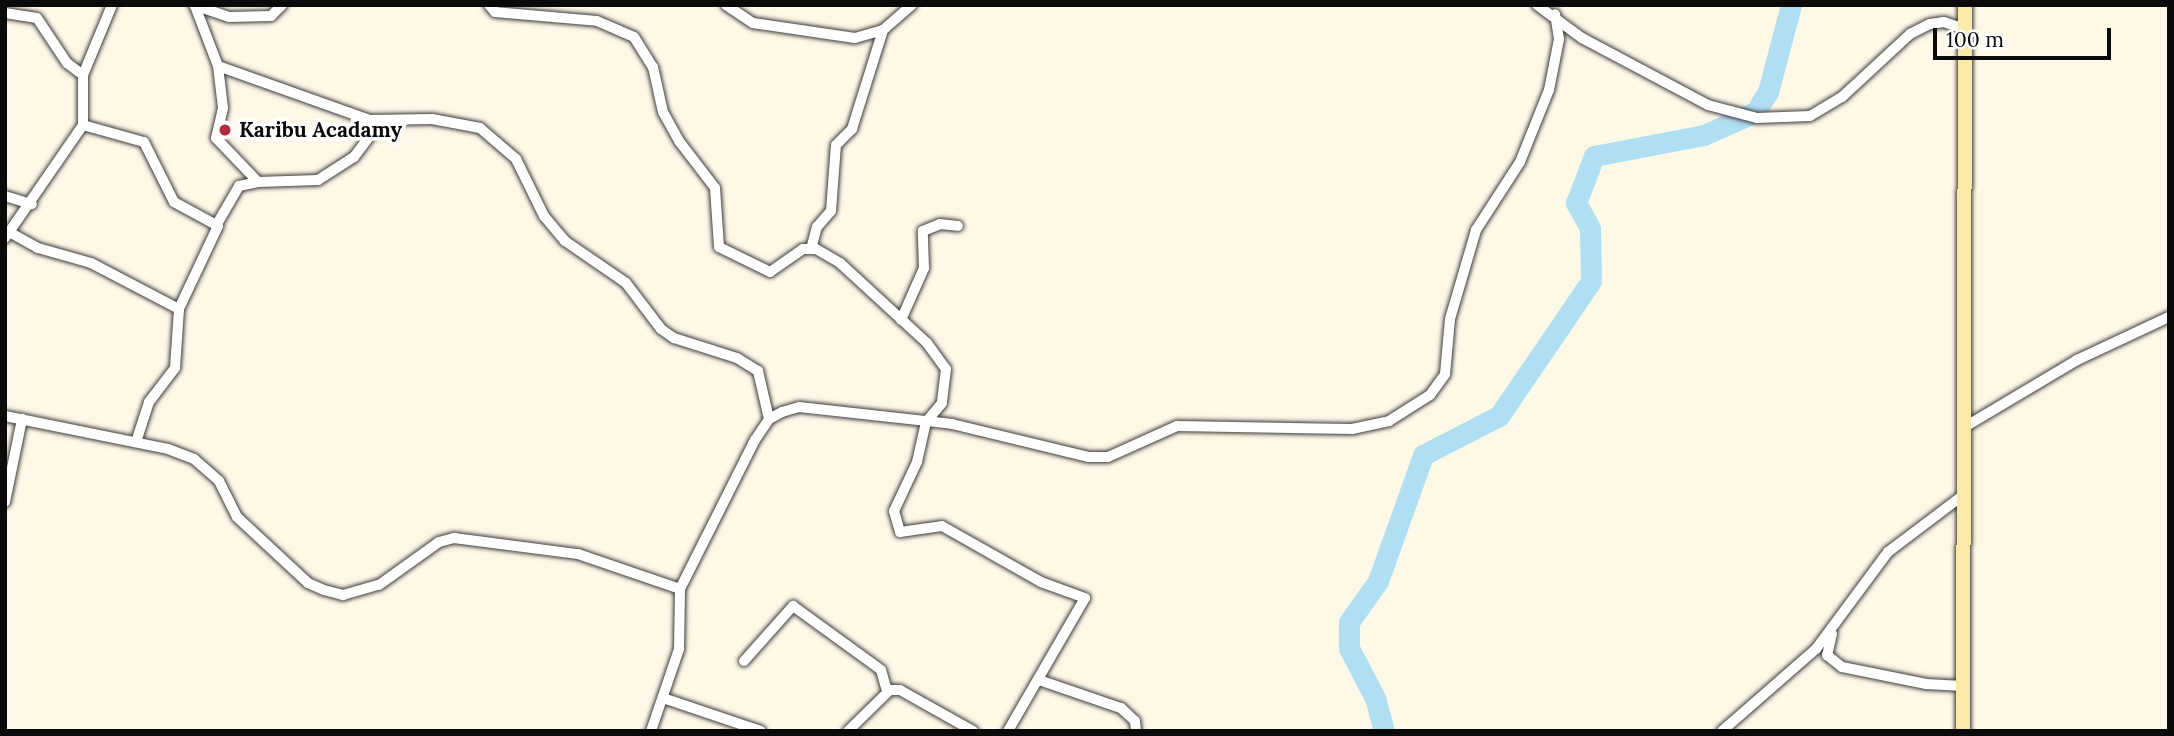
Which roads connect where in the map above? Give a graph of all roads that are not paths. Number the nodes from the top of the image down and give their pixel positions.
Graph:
1 (112, 5) edge
2 (282, 5) edge
3 (489, 5) edge
4 (726, 5) edge
5 (912, 5) edge
6 (1537, 5) edge
7 (1965, 5) edge
8 (194, 6) edge
9 (5, 13) edge
10 (1555, 14) junction
11 (883, 30) junction
12 (1967, 30) junction
13 (218, 66) junction
14 (83, 75) junction
15 (382, 120) junction
16 (83, 125) junction
17 (258, 182) junction
18 (5, 196) edge
19 (32, 204) junction
20 (216, 224) junction
21 (958, 226) dead end
22 (8, 236) edge
23 (811, 249) junction
24 (178, 309) junction
25 (2169, 317) edge
26 (901, 320) junction
27 (5, 416) edge
28 (22, 419) junction
29 (769, 419) junction
30 (926, 422) junction
31 (1963, 428) junction
32 (136, 442) junction
33 (1962, 496) junction
34 (5, 502) edge
35 (680, 589) junction
36 (1839, 619) junction
37 (744, 661) dead end
38 (1039, 680) junction
39 (1963, 686) junction
40 (887, 691) junction
41 (666, 699) junction
42 (651, 731) edge
43 (761, 731) edge
44 (848, 731) edge
45 (973, 731) edge
46 (1008, 731) edge
47 (1136, 731) edge
48 (1722, 731) edge
49 (1962, 731) edge

1 - 14 street
2 - 8 street
3 - 23 street
4 - 11 street
5 - 11 street
6 - 10 street
7 - 12 main road
8 - 13 street
9 - 14 street
10 - 12 street
10 - 30 street
11 - 23 street
12 - 31 main road
13 - 15 street
13 - 17 street
14 - 16 street
15 - 17 street
15 - 29 street
16 - 19 street
16 - 20 street
17 - 20 street
18 - 19 street
19 - 22 street
20 - 24 street
21 - 26 street
22 - 24 street
23 - 26 street
24 - 32 street
25 - 31 street
26 - 30 street
27 - 28 street
28 - 32 street
28 - 34 street
29 - 30 street
29 - 35 street
30 - 38 street
31 - 33 main road
32 - 35 street
33 - 36 street
33 - 39 main road
35 - 41 street
36 - 39 street
36 - 48 street
37 - 40 street
38 - 46 street
38 - 47 street
39 - 49 main road
40 - 44 street
40 - 45 street
41 - 42 street
41 - 43 street

